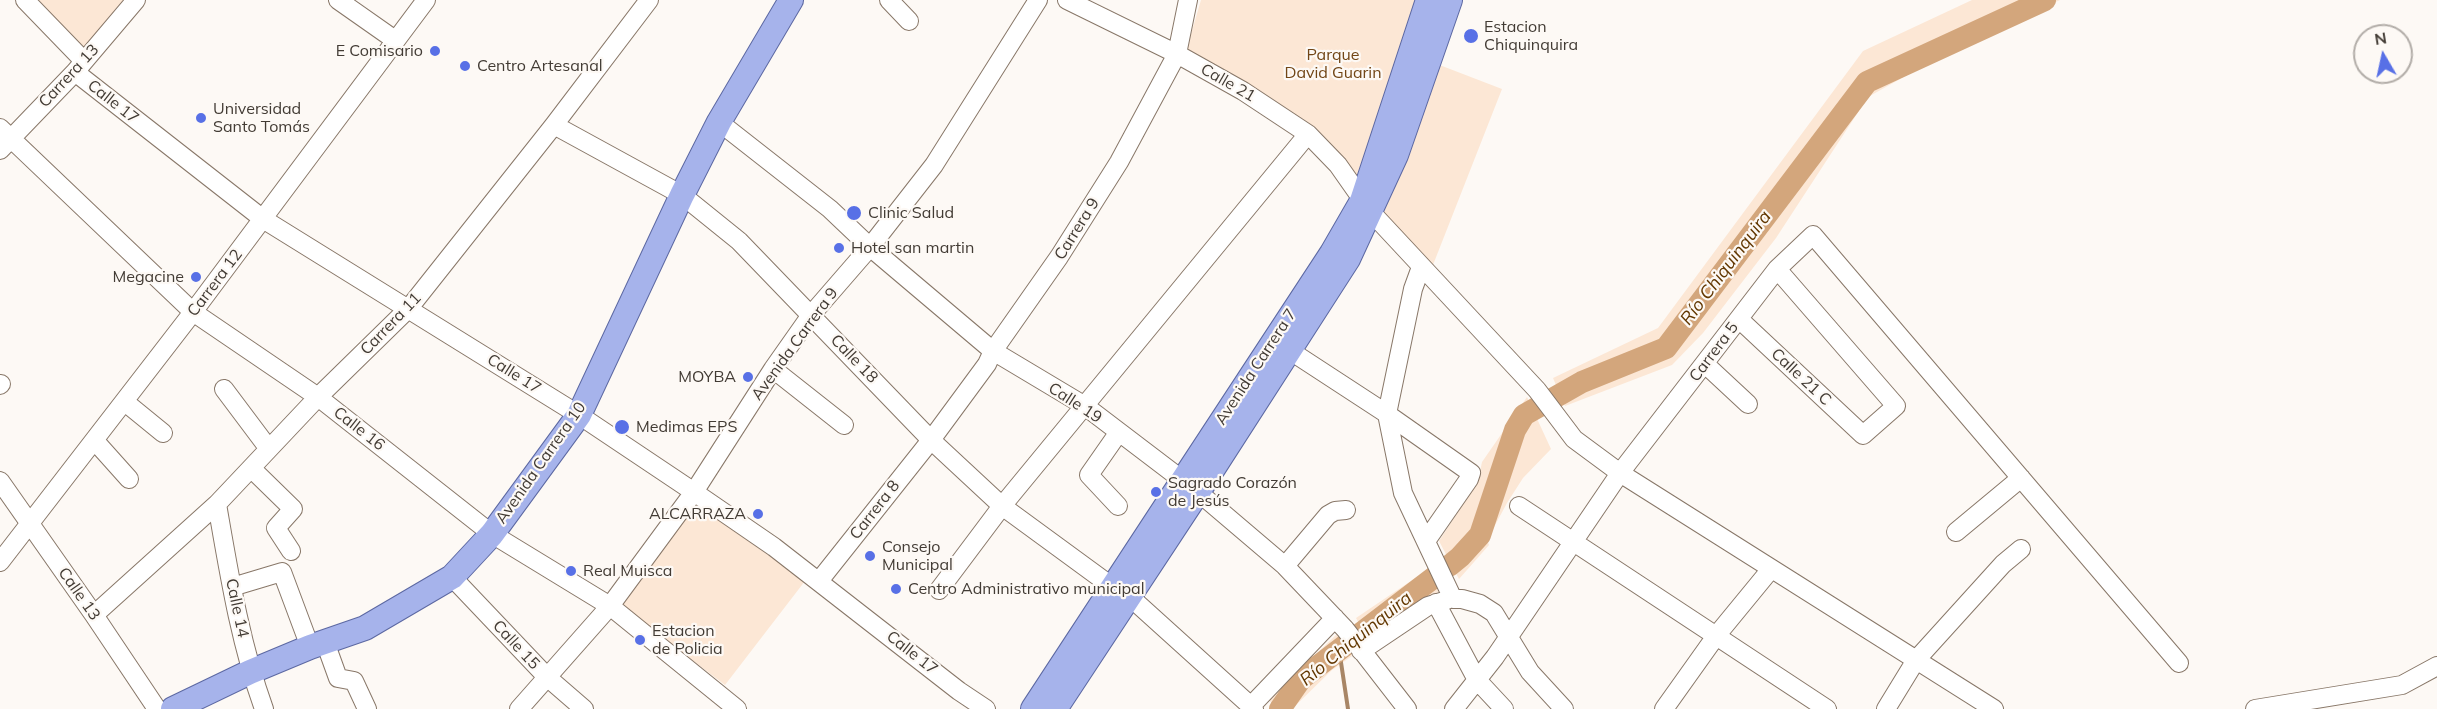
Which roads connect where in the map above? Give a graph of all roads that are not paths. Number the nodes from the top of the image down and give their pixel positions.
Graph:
1 (26, 0) edge
2 (136, 0) edge
3 (338, 0) edge
4 (426, 0) edge
5 (649, 0) edge
6 (790, 0) edge
7 (889, 0) edge
8 (1038, 0) edge
9 (1067, 0) edge
10 (1188, 0) edge
11 (1428, 0) edge
12 (1450, 0) edge
13 (909, 21) dead end
14 (395, 40) junction
15 (1177, 54) junction
16 (80, 67) junction
17 (719, 122) junction
18 (554, 125) junction
19 (1308, 134) junction
20 (4, 138) edge
21 (682, 195) junction
22 (1366, 206) junction
23 (263, 219) junction
24 (870, 247) junction
25 (1420, 267) junction
26 (1777, 269) junction
27 (409, 308) junction
28 (193, 312) junction
29 (812, 315) junction
30 (1739, 319) junction
31 (1289, 350) junction
32 (993, 351) junction
33 (1705, 364) junction
34 (773, 369) junction
35 (224, 389) dead end
36 (318, 397) junction
37 (125, 402) junction
38 (1748, 404) dead end
39 (1085, 406) junction
40 (1387, 414) junction
41 (579, 415) junction
42 (844, 425) dead end
43 (1119, 432) junction
44 (163, 433) dead end
45 (931, 440) junction
46 (95, 441) junction
47 (269, 449) junction
48 (251, 468) junction
49 (1620, 473) junction
50 (2021, 478) junction
51 (129, 479) dead end
52 (0, 481) edge
53 (1190, 486) junction
54 (694, 492) junction
55 (217, 504) junction
56 (1002, 506) junction
57 (1118, 506) dead end
58 (1519, 506) dead end
59 (1346, 510) dead end
60 (29, 524) junction
61 (1956, 532) dead end
62 (492, 534) junction
63 (1426, 541) junction
64 (1573, 543) junction
65 (2021, 549) dead end
66 (291, 551) dead end
67 (0, 562) edge
68 (1285, 566) junction
69 (1770, 569) junction
70 (452, 577) junction
71 (819, 581) junction
72 (231, 586) junction
73 (939, 590) dead end
74 (1121, 592) junction
75 (1446, 595) junction
76 (610, 606) junction
77 (94, 615) junction
78 (1340, 623) junction
79 (1716, 636) junction
80 (1508, 638) junction
81 (317, 644) junction
82 (1359, 648) junction
83 (1916, 660) junction
84 (2179, 663) dead end
85 (2437, 666) edge
86 (250, 672) junction
87 (547, 677) junction
88 (1477, 680) junction
89 (954, 687) junction
90 (717, 702) edge
91 (1252, 707) edge
92 (157, 709) edge
93 (173, 709) edge
94 (264, 709) edge
95 (368, 709) edge
96 (519, 709) edge
97 (584, 709) edge
98 (736, 709) edge
99 (973, 709) edge
100 (986, 709) edge
101 (1001, 709) edge
102 (1033, 709) edge
103 (1055, 709) edge
104 (1407, 709) edge
105 (1454, 709) edge
106 (1504, 709) edge
107 (1564, 709) edge
108 (1664, 709) edge
109 (1827, 709) edge
110 (1886, 709) edge
111 (1994, 709) edge
112 (2255, 709) edge

1 - 16 street, Calle 17
2 - 16 street, Carrera 13
3 - 14 street
4 - 14 street, Carrera 12
5 - 18 street, Carrera 11
6 - 17 main road, Avenida Carrera 10
7 - 13 street
8 - 24 street, Avenida Carrera 9
9 - 15 street, Calle 21
10 - 15 street, Carrera 9
11 - 22 main road, Avenida Carrera 7
12 - 22 main road, Avenida Carrera 7
14 - 23 street, Carrera 12
15 - 19 street, Calle 21
15 - 32 street, Carrera 9
16 - 20 street, Carrera 13
16 - 23 street, Calle 17
17 - 21 main road, Avenida Carrera 10
17 - 24 street, Calle 19
18 - 21 street, Calle 18
18 - 27 street, Carrera 11
19 - 22 street, Calle 21
19 - 39 street
20 - 28 street, Calle 16
21 - 29 street, Calle 18
21 - 41 main road, Avenida Carrera 10
22 - 25 street, Calle 21
22 - 31 main road, Avenida Carrera 7
22 - 53 main road, Avenida Carrera 7
23 - 27 street, Calle 17
23 - 28 street, Carrera 12
24 - 29 street, Avenida Carrera 9
24 - 32 street, Calle 19
25 - 40 street
25 - 49 street, Calle 21
26 - 30 street, Carrera 5
26 - 30 street, Calle 21 C
26 - 50 street, Carrera 5
27 - 36 street, Carrera 11
27 - 41 street, Calle 17
28 - 36 street, Calle 16
28 - 37 street, Carrera 12
29 - 34 street, Avenida Carrera 9
29 - 45 street, Calle 18
30 - 33 street, Carrera 5
31 - 40 street
31 - 53 main road, Avenida Carrera 7
32 - 39 street, Calle 19
32 - 45 street, Carrera 9
33 - 38 street
33 - 49 street, Carrera 5
34 - 42 street
34 - 54 street, Avenida Carrera 9
35 - 47 street
36 - 47 street, Carrera 11
36 - 62 street, Calle 16
37 - 44 street
37 - 46 street, Carrera 12
39 - 43 street, Calle 19
39 - 56 street
40 - 63 street
40 - 63 street
41 - 54 street, Calle 17
41 - 62 main road, Avenida Carrera 10
43 - 53 street, Calle 19
43 - 57 street
45 - 56 street, Calle 18
45 - 71 street, Carrera 8
46 - 51 street
46 - 60 street, Carrera 12
47 - 48 street, Carrera 11
48 - 55 street, Carrera 11
48 - 66 street
49 - 64 street, Carrera 5
49 - 69 street, Calle 21
50 - 61 street
50 - 84 street
52 - 60 street, Calle 13
53 - 68 street, Calle 19
53 - 74 main road, Avenida Carrera 7
54 - 71 street, Calle 17
54 - 76 street, Avenida Carrera 9
55 - 72 street, Calle 14
55 - 77 street, Carrera 11
56 - 73 street
56 - 74 street, Calle 18
58 - 64 street
59 - 68 street
60 - 67 street, Carrera 12
60 - 77 street, Calle 13
62 - 70 main road, Avenida Carrera 10
62 - 76 street, Calle 16
63 - 75 street
64 - 79 street
64 - 80 street, Carrera 5
65 - 83 street
68 - 78 street, Calle 19
69 - 79 street
69 - 83 street, Calle 21
70 - 81 main road, Avenida Carrera 10
70 - 87 street, Calle 15
71 - 89 street, Calle 17
72 - 81 street
72 - 86 street, Calle 14
74 - 91 street, Calle 18
74 - 102 main road, Avenida Carrera 7
74 - 103 main road, Avenida Carrera 7
75 - 80 street
75 - 82 street
75 - 88 street
76 - 87 street, Avenida Carrera 9
76 - 90 street, Calle 16
77 - 92 street, Calle 13
78 - 82 street, Calle 19
78 - 91 street
79 - 108 street
79 - 109 street
80 - 88 street, Carrera 5
80 - 107 street
81 - 86 main road, Avenida Carrera 10
81 - 95 street
82 - 104 street, Calle 19
83 - 110 street
83 - 111 street, Calle 21
85 - 112 street
86 - 93 main road, Avenida Carrera 10
86 - 94 street, Calle 14
87 - 96 street, Avenida Carrera 9
87 - 97 street, Calle 15
88 - 105 street, Carrera 5
88 - 106 street
89 - 99 street, Calle 17
89 - 100 street, Calle 17
89 - 101 street, Calle 17
90 - 98 street, Calle 16

